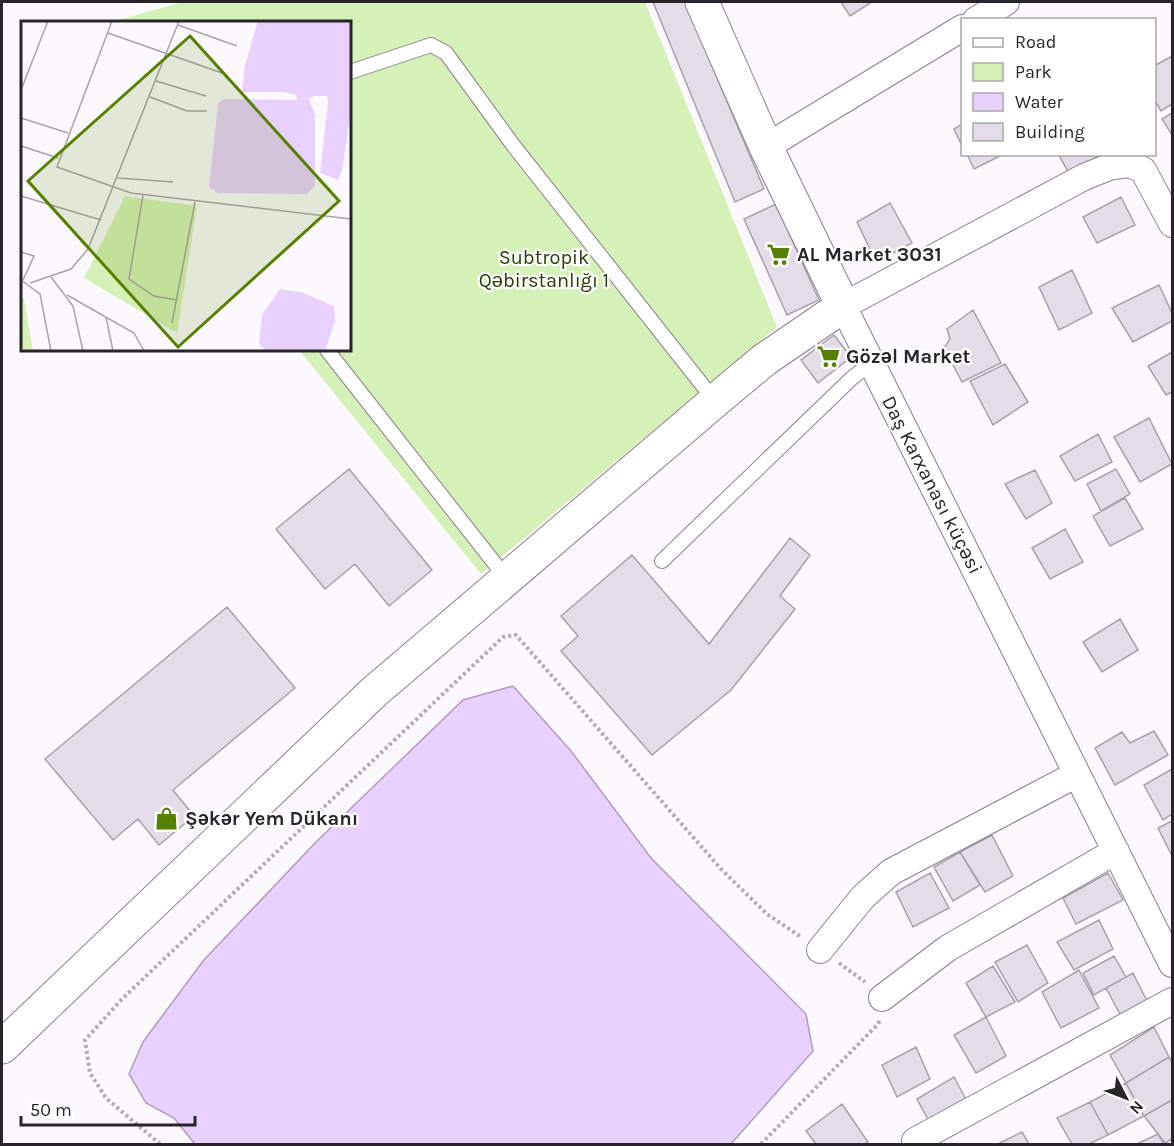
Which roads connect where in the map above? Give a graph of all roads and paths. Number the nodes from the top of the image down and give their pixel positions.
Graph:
1 (702, 2) edge
2 (1006, 2) edge
3 (979, 18) edge
4 (961, 29) edge
5 (351, 72) edge
6 (766, 147) junction
7 (1167, 197) edge
8 (1173, 224) edge
9 (843, 306) junction
10 (328, 351) edge
11 (871, 363) junction
12 (715, 401) junction
13 (662, 561) dead end
14 (507, 579) junction
15 (1077, 774) junction
16 (1116, 851) junction
17 (820, 950) junction
18 (1173, 964) edge
19 (882, 999) junction
20 (1173, 1001) edge
21 (2, 1047) edge
22 (915, 1141) dead end
23 (160, 1144) edge
24 (761, 1144) edge

1 - 6 street, Daş Karxanası küçəsi
2 - 3 street
4 - 6 street
5 - 12 lane
6 - 9 street, Daş Karxanası küçəsi
7 - 8 street
7 - 9 street
9 - 11 street, Daş Karxanası küçəsi
9 - 12 street
10 - 14 lane
11 - 13 lane
11 - 15 street, Daş Karxanası küçəsi
12 - 14 street
14 - 21 street
15 - 16 street, Daş Karxanası küçəsi
15 - 17 street
16 - 18 street, Daş Karxanası küçəsi
16 - 19 street
17 - 19 path
17 - 23 path
19 - 24 path
20 - 22 street

